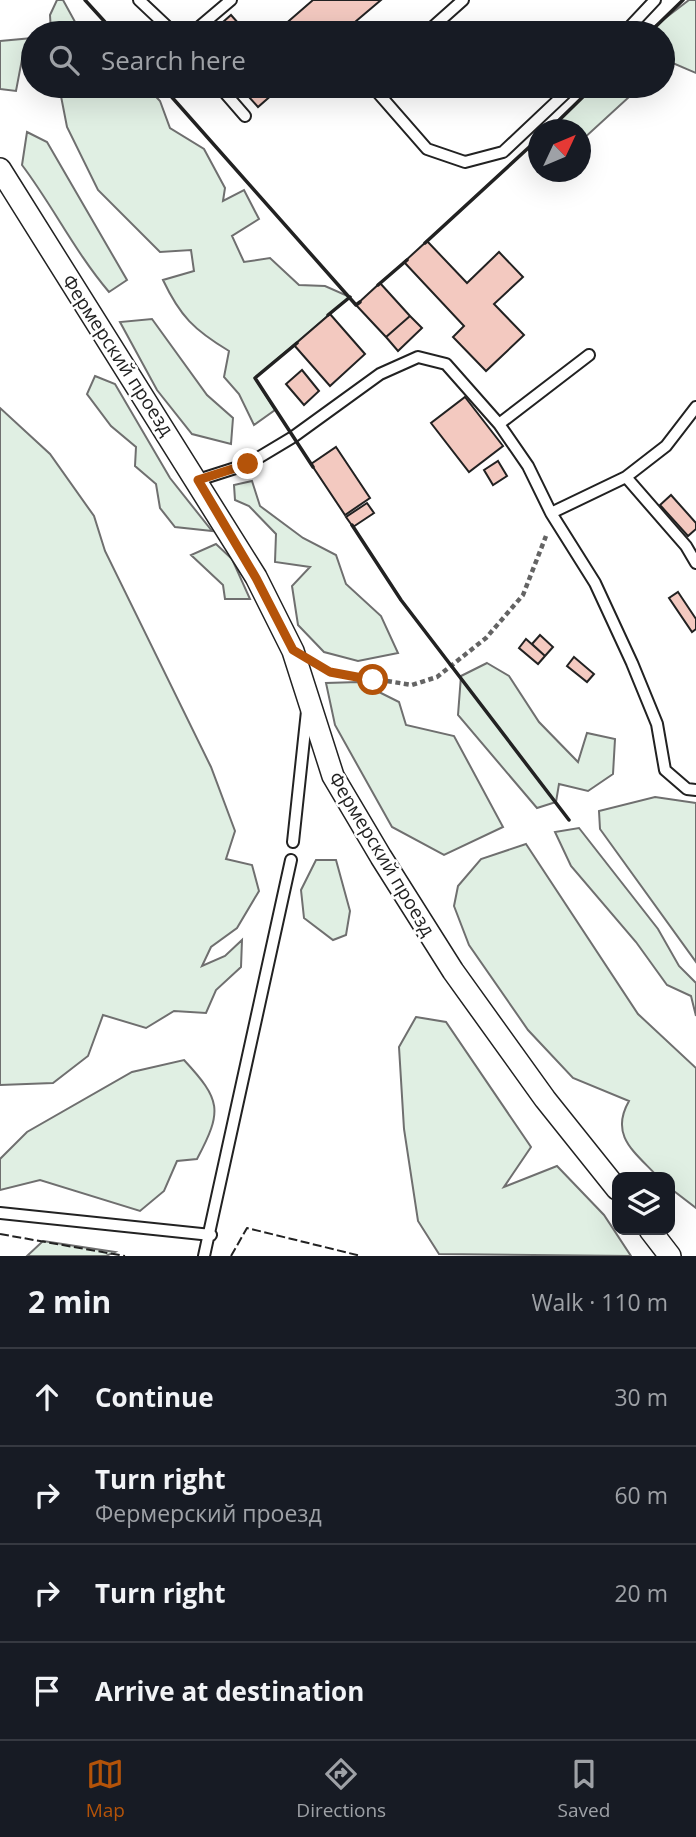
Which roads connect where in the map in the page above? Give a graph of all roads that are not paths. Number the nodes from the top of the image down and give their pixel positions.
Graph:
1 (139, 0) edge
2 (231, 0) edge
3 (463, 0) edge
4 (654, 0) edge
5 (161, 21) edge
6 (206, 21) edge
7 (439, 21) edge
8 (635, 21) edge
9 (229, 98) edge
10 (382, 98) edge
11 (560, 98) edge
12 (245, 116) dead end
13 (0, 169) edge
14 (589, 355) dead end
15 (696, 407) edge
16 (499, 424) junction
17 (626, 477) junction
18 (198, 480) junction
19 (551, 513) junction
20 (696, 562) edge
21 (308, 705) junction
22 (696, 790) edge
23 (293, 842) dead end
24 (291, 860) dead end
25 (612, 1183) edge
26 (0, 1213) edge
27 (211, 1235) junction
28 (654, 1235) edge
29 (204, 1256) edge
30 (670, 1256) edge

1 - 5 lane
2 - 6 lane
3 - 7 lane
4 - 8 lane
9 - 12 lane
10 - 11 lane
13 - 18 street, Фермерский проезд
14 - 16 lane
15 - 17 lane
16 - 18 lane
16 - 19 lane
17 - 19 lane
17 - 20 lane
18 - 21 street, Фермерский проезд
19 - 22 lane
21 - 23 lane
21 - 25 street, Фермерский проезд
24 - 27 lane
26 - 27 lane
27 - 29 lane
28 - 30 street

